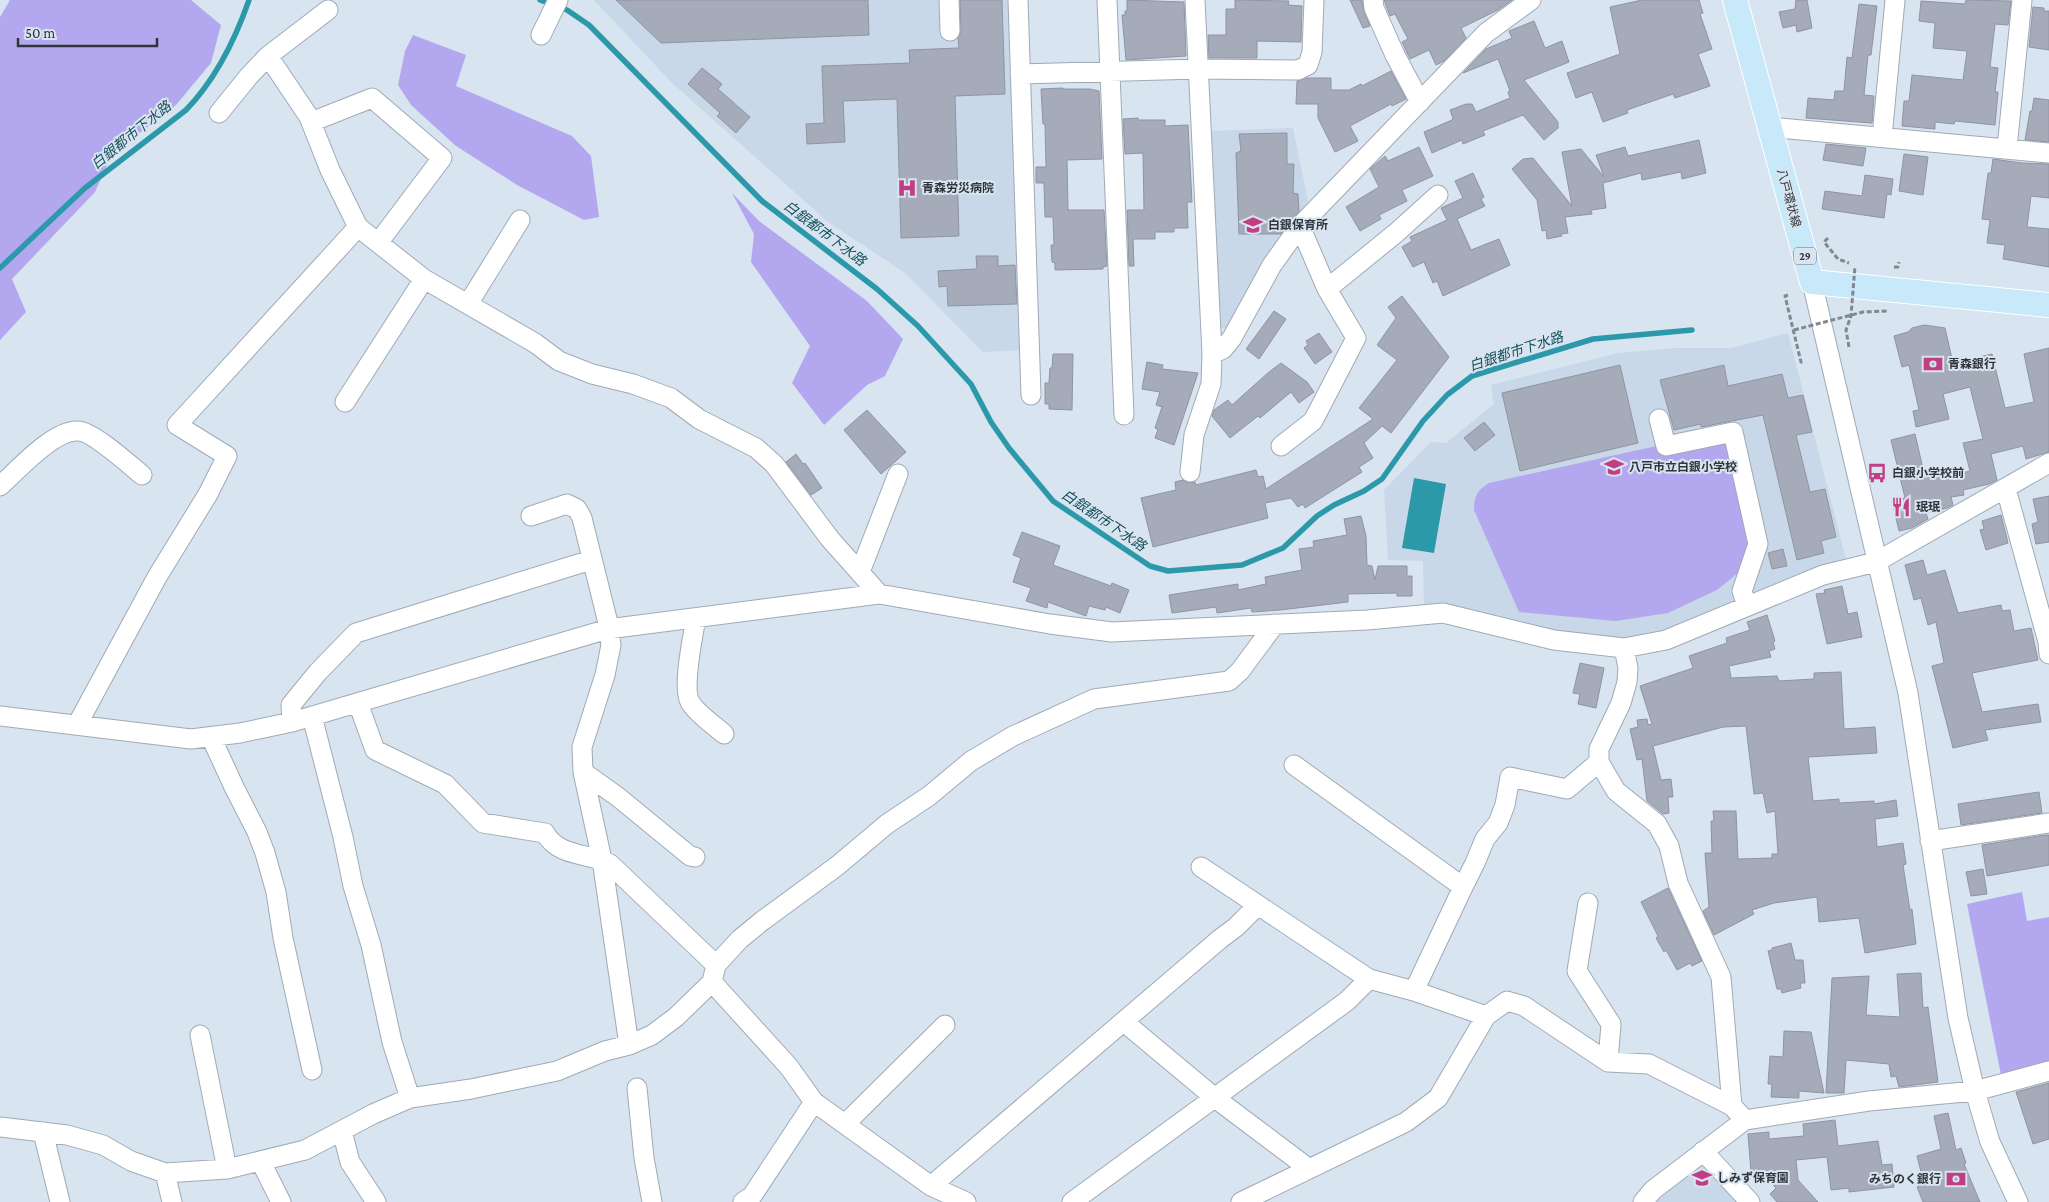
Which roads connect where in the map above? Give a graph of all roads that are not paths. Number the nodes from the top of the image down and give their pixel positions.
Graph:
1 (558, 0) edge
2 (949, 0) edge
3 (1018, 0) edge
4 (1107, 0) edge
5 (1195, 0) edge
6 (1314, 0) edge
7 (1373, 0) edge
8 (1531, 0) edge
9 (1735, 0) edge
10 (1895, 0) edge
11 (2022, 0) edge
12 (328, 10) dead end
13 (950, 31) dead end
14 (542, 35) dead end
15 (268, 56) junction
16 (1198, 69) junction
17 (1110, 72) junction
18 (1020, 74) junction
19 (1420, 102) junction
20 (219, 113) dead end
21 (311, 122) junction
22 (1769, 127) junction
23 (1882, 137) junction
24 (2006, 148) junction
25 (2049, 153) edge
26 (1438, 195) dead end
27 (520, 220) dead end
28 (1300, 226) junction
29 (358, 227) junction
30 (378, 243) junction
31 (424, 279) junction
32 (1812, 282) junction
33 (1327, 289) junction
34 (468, 304) junction
35 (2049, 304) edge
36 (1212, 354) junction
37 (1031, 395) dead end
38 (345, 402) dead end
39 (1124, 415) dead end
40 (1659, 419) dead end
41 (1282, 446) dead end
42 (2049, 463) edge
43 (1190, 472) dead end
44 (898, 474) dead end
45 (142, 475) dead end
46 (0, 486) edge
47 (2006, 489) junction
48 (531, 516) dead end
49 (592, 560) junction
50 (1876, 562) junction
51 (860, 572) junction
52 (879, 594) junction
53 (1747, 606) junction
54 (696, 618) junction
55 (1275, 624) junction
56 (608, 629) junction
57 (1624, 648) junction
58 (2049, 654) edge
59 (358, 703) junction
60 (0, 716) edge
61 (312, 716) junction
62 (292, 722) junction
63 (77, 725) junction
64 (724, 734) dead end
65 (211, 737) junction
66 (1599, 762) junction
67 (1294, 765) dead end
68 (583, 772) junction
69 (2049, 823) edge
70 (1930, 841) junction
71 (695, 857) dead end
72 (602, 860) junction
73 (1201, 866) dead end
74 (1463, 887) junction
75 (1588, 903) dead end
76 (1258, 905) junction
77 (714, 973) junction
78 (1369, 979) junction
79 (1414, 991) junction
80 (1486, 1016) junction
81 (1124, 1022) junction
82 (945, 1025) dead end
83 (200, 1035) dead end
84 (629, 1045) junction
85 (1608, 1062) junction
86 (312, 1070) dead end
87 (2049, 1071) edge
88 (637, 1088) dead end
89 (1975, 1091) junction
90 (410, 1098) junction
91 (1215, 1098) junction
92 (814, 1102) junction
93 (1739, 1113) junction
94 (846, 1123) junction
95 (0, 1127) edge
96 (43, 1132) junction
97 (342, 1132) junction
98 (1703, 1151) junction
99 (261, 1162) junction
100 (227, 1168) junction
101 (1308, 1168) junction
102 (165, 1173) junction
103 (932, 1186) junction
104 (60, 1202) edge
105 (172, 1202) edge
106 (281, 1202) edge
107 (376, 1202) edge
108 (652, 1202) edge
109 (743, 1202) edge
110 (966, 1202) edge
111 (1072, 1202) edge
112 (1241, 1202) edge
113 (1643, 1202) edge
114 (1750, 1202) edge
115 (2017, 1202) edge

1 - 14 street
2 - 13 street
3 - 18 street
4 - 17 street
5 - 16 street
6 - 16 street
7 - 19 street
8 - 19 street
9 - 22 main road, 八戸環状線 / 29
10 - 23 street
11 - 24 street
12 - 15 street
15 - 20 street
15 - 21 street
16 - 17 street
16 - 36 street
17 - 18 street
17 - 39 street
18 - 37 street
19 - 28 street
21 - 29 street
21 - 30 street
22 - 23 street
22 - 32 main road, 八戸環状線 / 29
23 - 24 street
24 - 25 street
26 - 33 street
27 - 34 street
28 - 33 street
28 - 36 street
29 - 30 street
29 - 63 street
30 - 31 street
31 - 34 street
31 - 38 street
32 - 35 main road, 29
32 - 50 street
33 - 41 street
34 - 51 street
36 - 43 street
40 - 53 street
42 - 47 street
44 - 51 street
45 - 46 street
47 - 50 street
47 - 58 street
48 - 49 street
49 - 56 street
49 - 62 street
50 - 53 street
50 - 70 street
51 - 52 street
52 - 54 street
52 - 55 street
53 - 57 street
54 - 56 street
54 - 64 street
55 - 57 street
55 - 77 street
56 - 59 street
56 - 68 street
57 - 66 street
59 - 61 street
59 - 72 street
60 - 63 street
61 - 62 street
61 - 90 street
62 - 65 street
63 - 65 street
65 - 86 street
66 - 74 street
66 - 93 street
67 - 74 street
68 - 71 street
68 - 72 street
69 - 70 street
70 - 89 street
72 - 77 street
72 - 84 street
73 - 76 street
74 - 79 street
75 - 85 street
76 - 78 street
76 - 81 street
77 - 84 street
77 - 92 street
78 - 79 street
78 - 91 street
79 - 80 street
80 - 85 street
80 - 101 street
81 - 91 street
81 - 103 street
82 - 94 street
83 - 100 street
84 - 90 street
85 - 93 street
87 - 89 street
88 - 108 street
89 - 93 street
89 - 115 street
90 - 97 street
91 - 101 street
91 - 111 street
92 - 94 street
92 - 109 street
93 - 98 street
94 - 103 street
95 - 96 street
96 - 102 street
96 - 104 street
97 - 99 street
97 - 107 street
98 - 113 street
98 - 114 street
99 - 100 street
99 - 106 street
100 - 102 street
101 - 112 street
102 - 105 street
103 - 110 street

